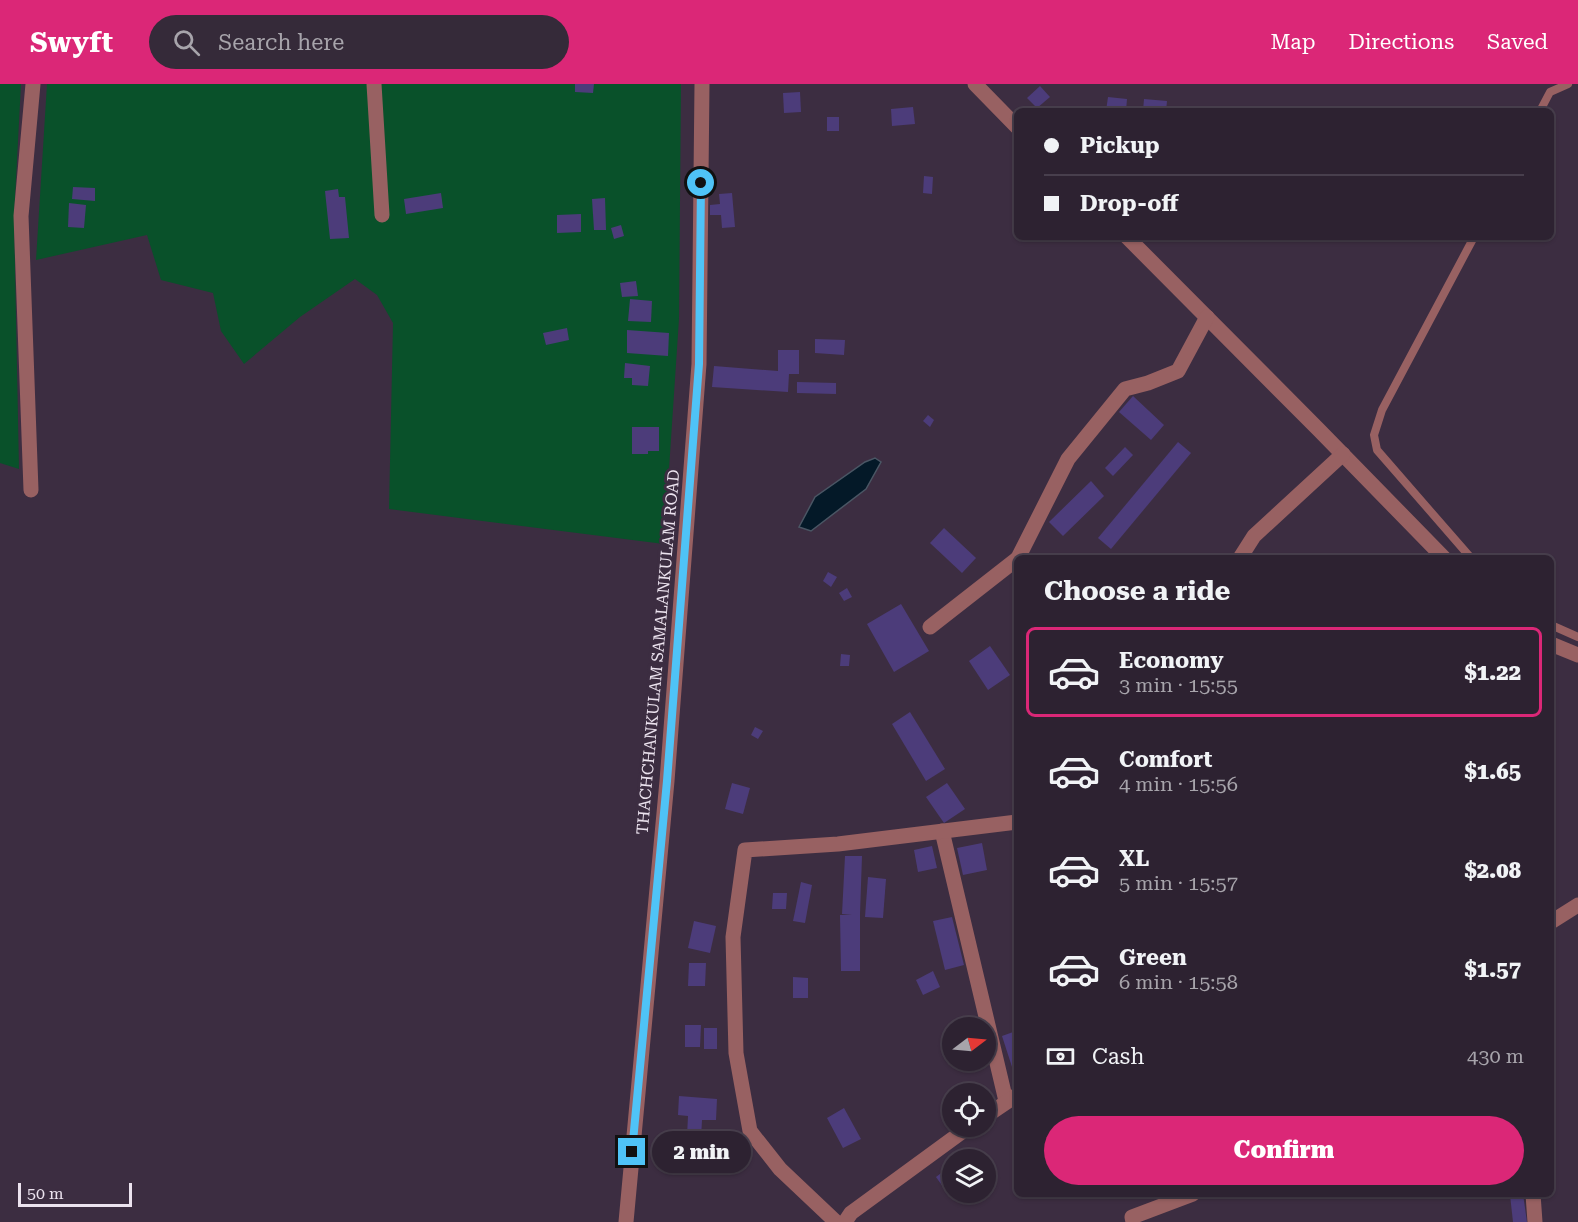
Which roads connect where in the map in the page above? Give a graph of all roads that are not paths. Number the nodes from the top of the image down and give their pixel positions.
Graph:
1 (33, 84) edge
2 (374, 84) edge
3 (702, 84) edge
4 (975, 84) edge
5 (1568, 84) edge
6 (1542, 108) edge
7 (1014, 124) edge
8 (382, 215) dead end
9 (1130, 240) edge
10 (1472, 240) edge
11 (1207, 317) junction
12 (1343, 454) junction
13 (31, 490) dead end
14 (1020, 555) edge
15 (1242, 555) edge
16 (1441, 555) edge
17 (1468, 555) edge
18 (1014, 562) edge
19 (1554, 626) edge
20 (930, 627) dead end
21 (1578, 637) edge
22 (1554, 645) edge
23 (1578, 655) edge
24 (1014, 822) edge
25 (942, 831) junction
26 (1578, 905) edge
27 (1554, 920) edge
28 (1011, 1098) edge
29 (996, 1109) edge
30 (955, 1137) edge
31 (1185, 1197) edge
32 (1533, 1197) edge
33 (626, 1222) edge
34 (836, 1222) edge
35 (845, 1222) edge
36 (1133, 1222) edge
37 (1535, 1222) edge

1 - 13 street
2 - 8 street
3 - 33 street, THACHCHANKULAM SAMALANKULAM ROAD
4 - 7 street
5 - 6 lane
9 - 11 street
10 - 17 lane
11 - 12 street
11 - 14 street
12 - 15 street
12 - 16 street
18 - 20 street
19 - 21 lane
22 - 23 street
24 - 25 street
25 - 28 street
25 - 34 street
26 - 27 street
28 - 29 street
30 - 35 street
31 - 36 street
32 - 37 street

